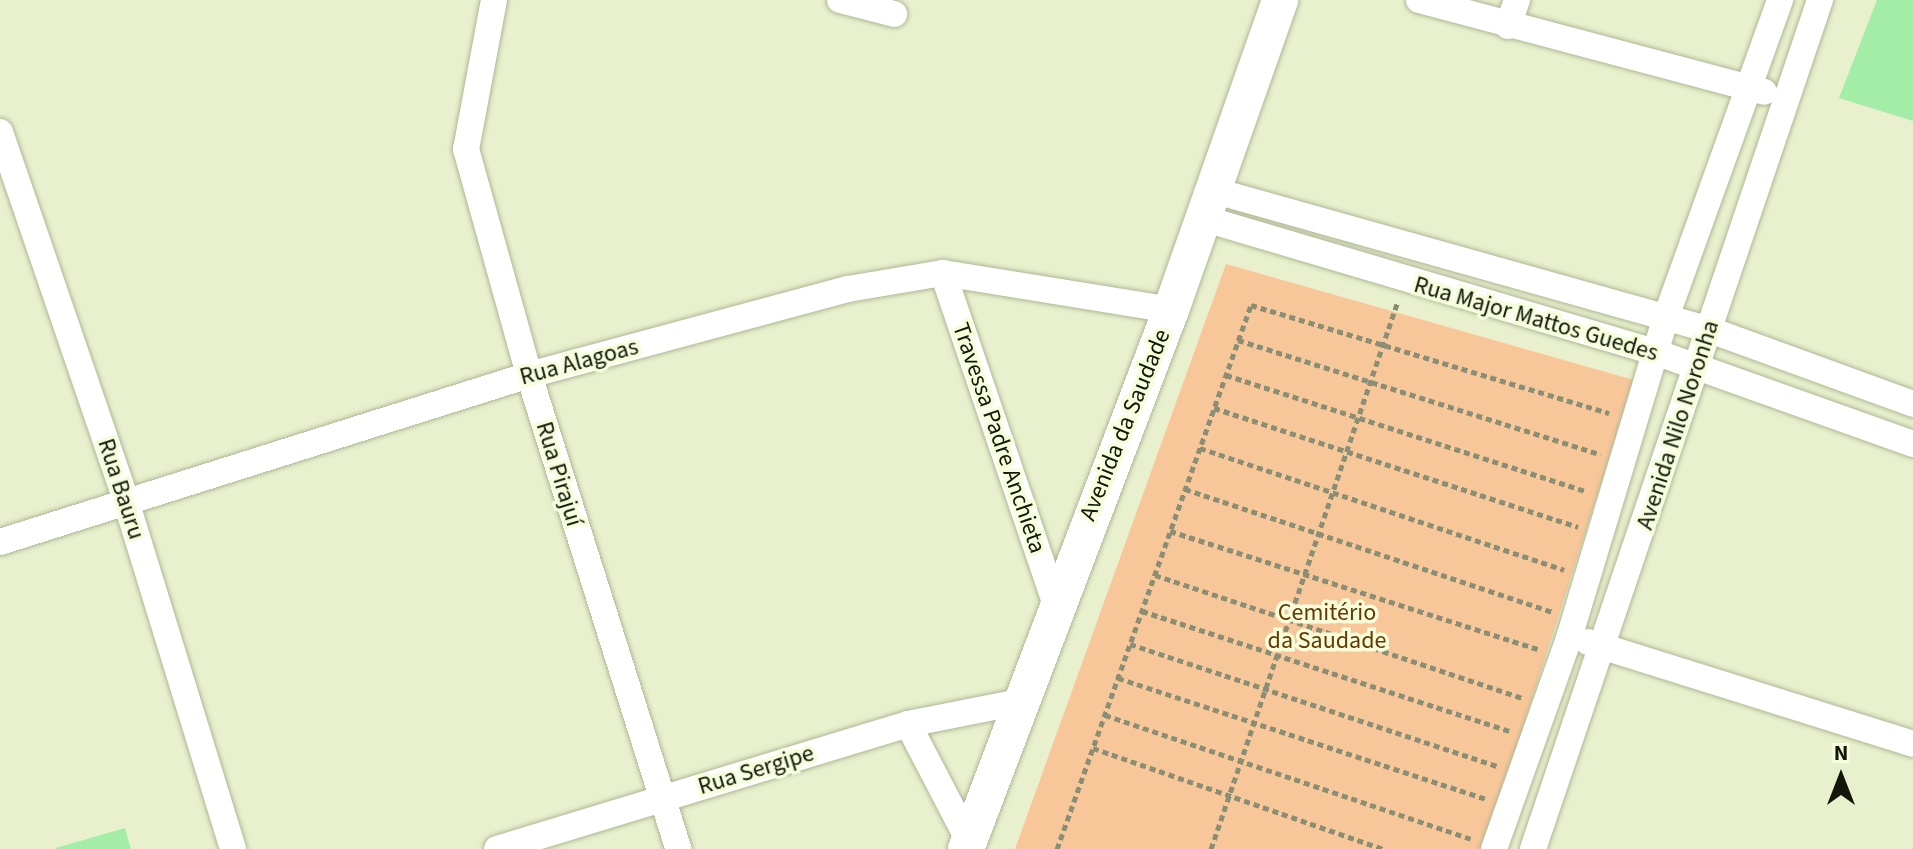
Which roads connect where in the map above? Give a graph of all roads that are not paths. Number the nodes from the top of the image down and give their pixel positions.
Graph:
1 (494, 0) edge
2 (840, 0) edge
3 (1280, 0) edge
4 (1419, 0) edge
5 (1517, 0) edge
6 (1780, 0) edge
7 (1820, 0) edge
8 (894, 14) dead end
9 (1508, 26) junction
10 (1750, 87) junction
11 (1786, 98) junction
12 (0, 132) edge
13 (1207, 204) junction
14 (1418, 247) junction
15 (943, 273) junction
16 (1404, 281) junction
17 (1171, 310) junction
18 (1666, 317) junction
19 (1710, 330) junction
20 (1655, 352) junction
21 (1698, 368) junction
22 (529, 375) junction
23 (1859, 384) junction
24 (1913, 404) edge
25 (1840, 418) junction
26 (1913, 444) edge
27 (126, 501) junction
28 (0, 542) edge
29 (1055, 602) junction
30 (1555, 634) junction
31 (1605, 645) junction
32 (1019, 702) junction
33 (908, 724) junction
34 (1913, 744) edge
35 (660, 798) junction
36 (1485, 840) edge
37 (968, 845) edge
38 (233, 849) edge
39 (497, 849) edge
40 (678, 849) edge
41 (1533, 849) edge

1 - 22 street, Rua Pirajuí
2 - 8 street
3 - 13 main road, Avenida da Saudade
4 - 9 street
5 - 9 street
6 - 10 street, Avenida Nilo Noronha
7 - 11 street, Avenida Nilo Noronha
9 - 10 street
10 - 11 street
10 - 18 street, Avenida Nilo Noronha
11 - 19 street, Avenida Nilo Noronha
12 - 27 street, Rua Bauru
13 - 14 street, Rua Major Mattos Guedes
13 - 16 street, Rua Major Mattos Guedes
13 - 17 main road, Avenida da Saudade
14 - 16 street
14 - 18 street, Rua Major Mattos Guedes
15 - 17 street, Rua Alagoas
15 - 22 street, Rua Alagoas
15 - 29 street, Travessa Padre Anchieta
16 - 20 street, Rua Major Mattos Guedes
17 - 29 main road, Avenida da Saudade
18 - 19 street, Rua Major Mattos Guedes
18 - 20 street, Avenida Nilo Noronha
19 - 21 street, Avenida Nilo Noronha
19 - 23 street, Rua Major Mattos Guedes
20 - 21 street, Rua Major Mattos Guedes
20 - 30 street, Avenida Nilo Noronha
21 - 25 street, Rua Major Mattos Guedes
21 - 31 street, Avenida Nilo Noronha
22 - 27 street, Rua Alagoas
22 - 35 street, Rua Pirajuí
23 - 24 street, Rua Major Mattos Guedes
23 - 25 street
25 - 26 street, Rua Major Mattos Guedes
27 - 28 street, Rua Alagoas
27 - 38 street, Rua Bauru
29 - 32 main road, Avenida da Saudade
30 - 31 street
30 - 36 street, Avenida Nilo Noronha
31 - 34 street
31 - 41 street, Avenida Nilo Noronha
32 - 33 street, Rua Sergipe
32 - 37 main road, Avenida da Saudade
33 - 35 street, Rua Sergipe
33 - 37 street
35 - 39 street, Rua Sergipe
35 - 40 street, Rua Pirajuí

